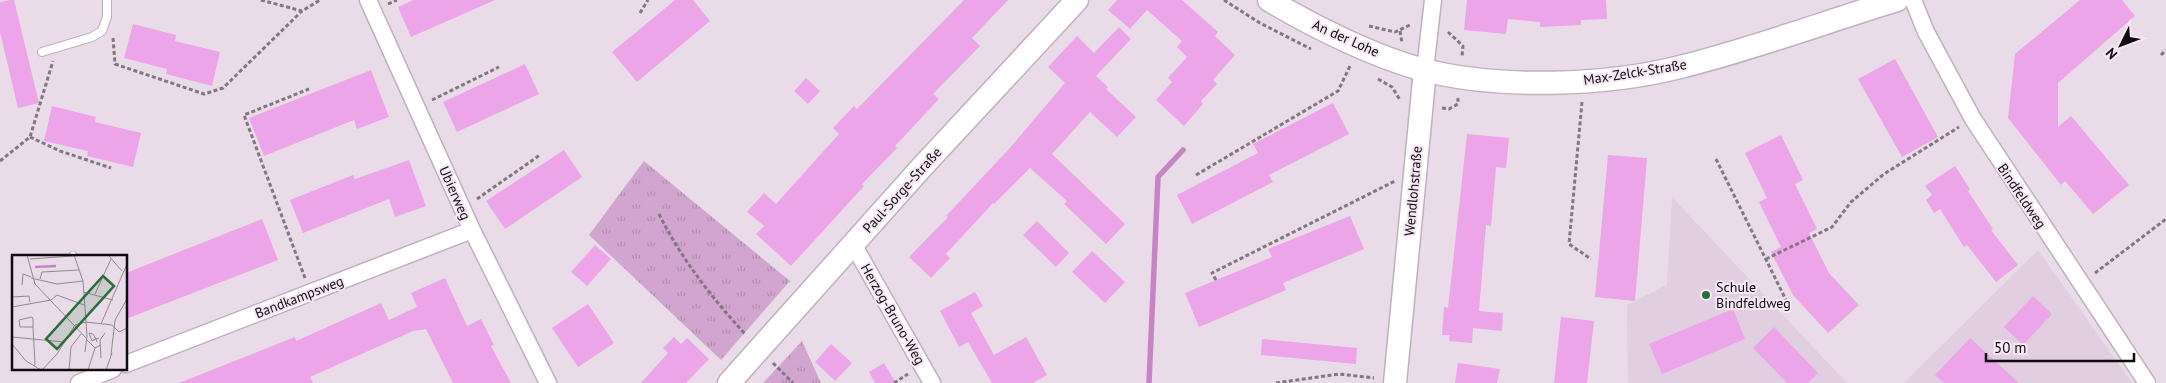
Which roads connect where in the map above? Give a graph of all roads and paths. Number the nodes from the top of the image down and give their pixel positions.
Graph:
1 (107, 0) edge
2 (262, 0) edge
3 (320, 0) edge
4 (368, 0) edge
5 (648, 0) edge
6 (1077, 0) edge
7 (1269, 0) edge
8 (1434, 0) edge
9 (1897, 0) edge
10 (1913, 0) edge
11 (302, 11) junction
12 (640, 13) dead end
13 (1360, 23) dead end
14 (102, 31) junction
15 (1400, 31) dead end
16 (55, 49) junction
17 (2166, 50) edge
18 (42, 52) dead end
19 (2161, 55) dead end
20 (1350, 66) dead end
21 (499, 67) dead end
22 (1425, 70) junction
23 (1584, 82) junction
24 (310, 89) dead end
25 (417, 108) junction
26 (30, 137) junction
27 (1942, 138) dead end
28 (540, 155) dead end
29 (1716, 159) dead end
30 (0, 161) edge
31 (111, 168) dead end
32 (1415, 171) junction
33 (1196, 175) dead end
34 (462, 209) junction
35 (660, 214) dead end
36 (2166, 219) edge
37 (472, 230) junction
38 (853, 244) junction
39 (1591, 259) dead end
40 (1766, 259) junction
41 (2088, 278) dead end
42 (1216, 280) dead end
43 (311, 293) junction
44 (1791, 310) dead end
45 (759, 350) junction
46 (128, 363) edge
47 (111, 370) edge
48 (1396, 381) edge
49 (79, 383) edge
50 (548, 383) edge
51 (730, 383) edge
52 (793, 383) edge
53 (932, 383) edge
54 (1276, 383) edge
55 (2147, 383) edge

1 - 14 lane
2 - 11 path
3 - 11 path
4 - 25 street, Ubierweg
5 - 12 path
6 - 38 street, Paul-Sorge-Straße
7 - 22 street, An der Lohe
8 - 22 street, Wendlohstraße
9 - 23 street, Max-Zelck-Straße
10 - 55 street, Bindfeldweg
11 - 14 path
13 - 15 path
14 - 16 lane
16 - 18 lane
16 - 26 path
17 - 19 path
20 - 33 path
21 - 25 path
22 - 23 street, Max-Zelck-Straße
22 - 32 street, Wendlohstraße
23 - 39 path
24 - 43 path
25 - 34 street, Ubierweg
26 - 30 path
26 - 31 path
27 - 40 path
28 - 34 path
29 - 40 path
32 - 42 path
32 - 48 street, Wendlohstraße
34 - 37 street, Ubierweg
35 - 45 path
36 - 41 path
37 - 43 street, Bandkampsweg
37 - 50 street, Ubierweg
38 - 45 street, Paul-Sorge-Straße
38 - 53 street, Herzog-Bruno-Weg
40 - 44 path
43 - 46 street, Bandkampsweg
45 - 51 street, Paul-Sorge-Straße
45 - 52 path
47 - 49 street
48 - 54 path

